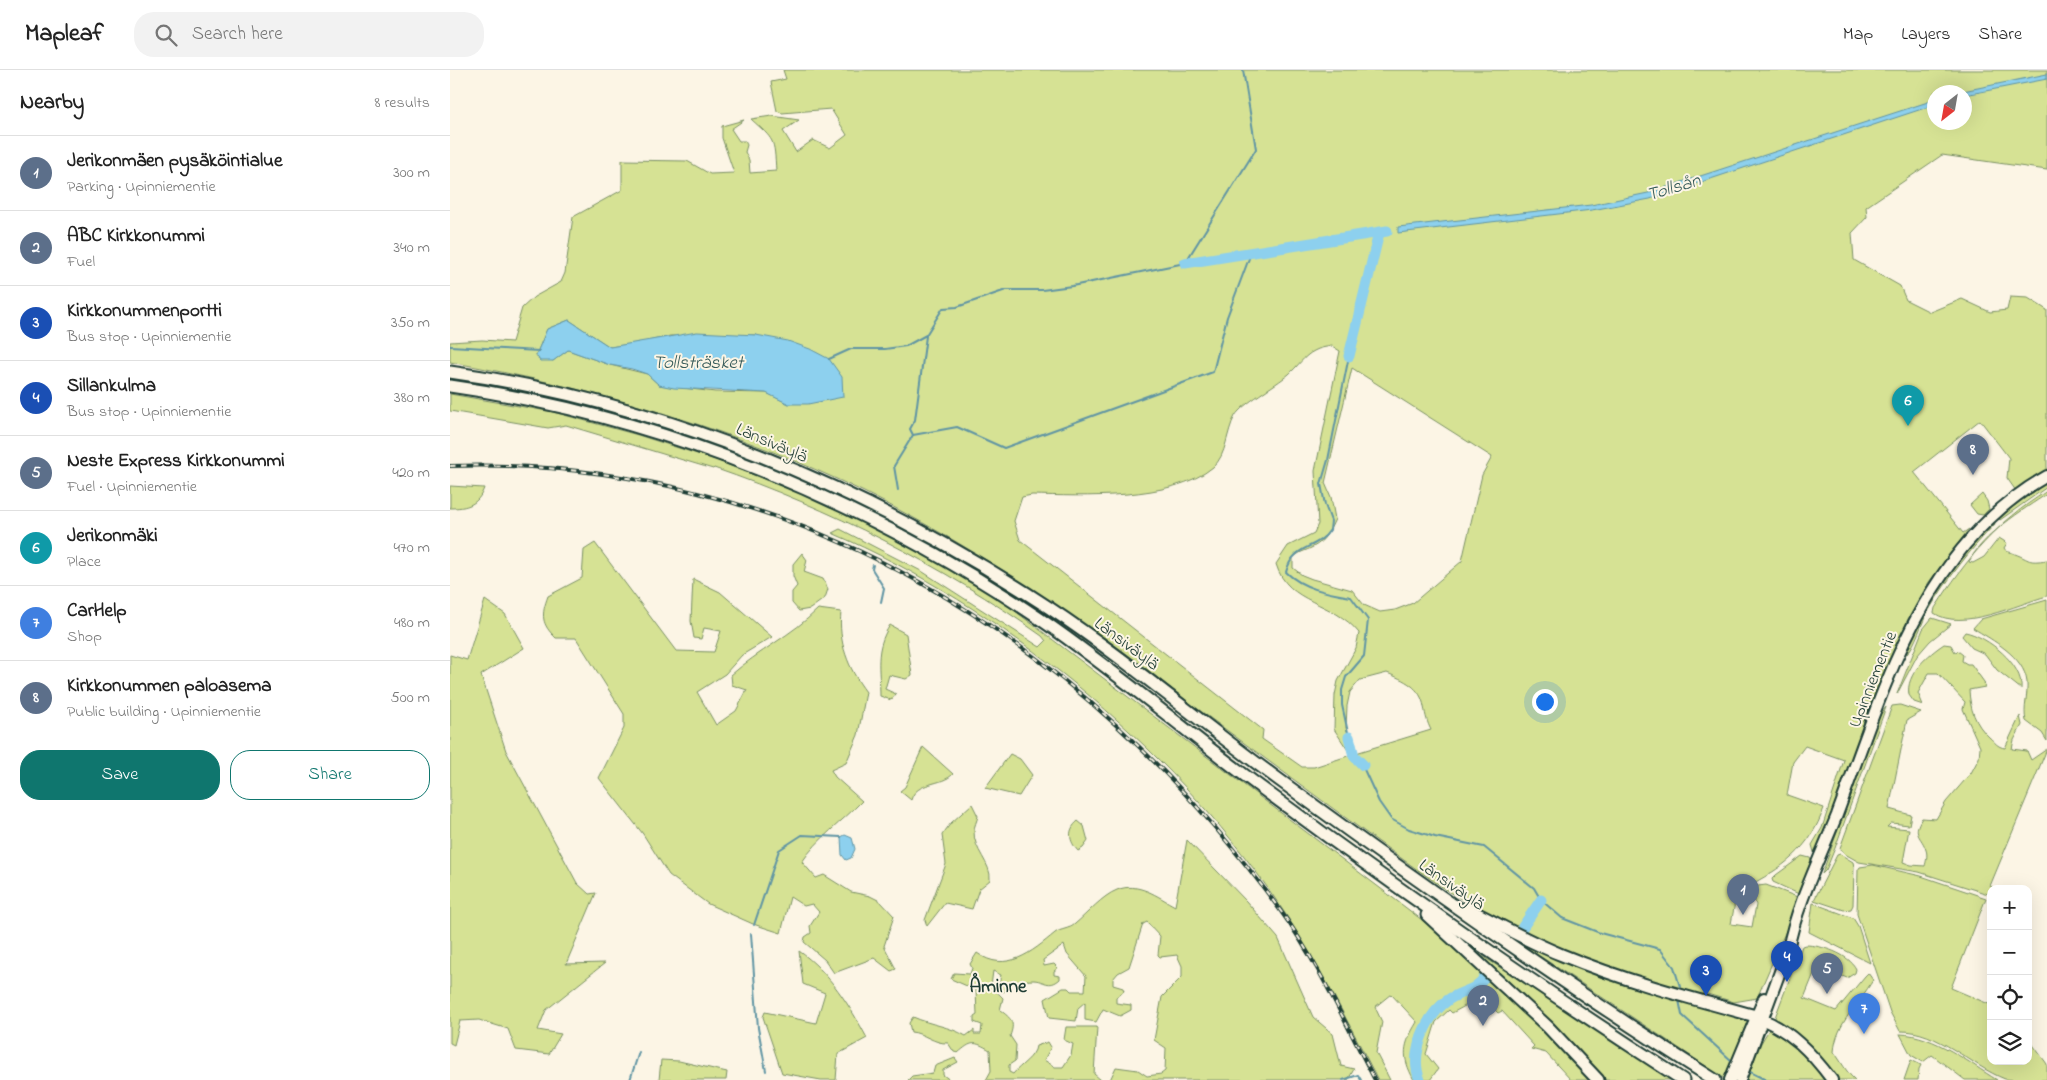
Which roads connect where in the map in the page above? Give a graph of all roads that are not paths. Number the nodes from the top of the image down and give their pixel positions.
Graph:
1 (450, 372) edge
2 (450, 386) edge
3 (2047, 476) edge
4 (1403, 891) junction
5 (1434, 893) junction
6 (1759, 1018) junction
7 (1749, 1043) junction
8 (1598, 1080) edge
9 (1683, 1080) edge
10 (1715, 1080) edge
11 (1730, 1080) edge
12 (1740, 1080) edge
13 (1832, 1080) edge

1 - 5 highway, Länsiväylä
2 - 4 highway, Länsiväylä
3 - 6 main road, Upinniementie
4 - 8 highway
4 - 9 highway, Länsiväylä
5 - 6 highway
5 - 10 highway, Länsiväylä
6 - 7 main road, Upinniementie
6 - 13 main road
7 - 11 main road, Upinniementie
7 - 12 main road, Upinniementie

